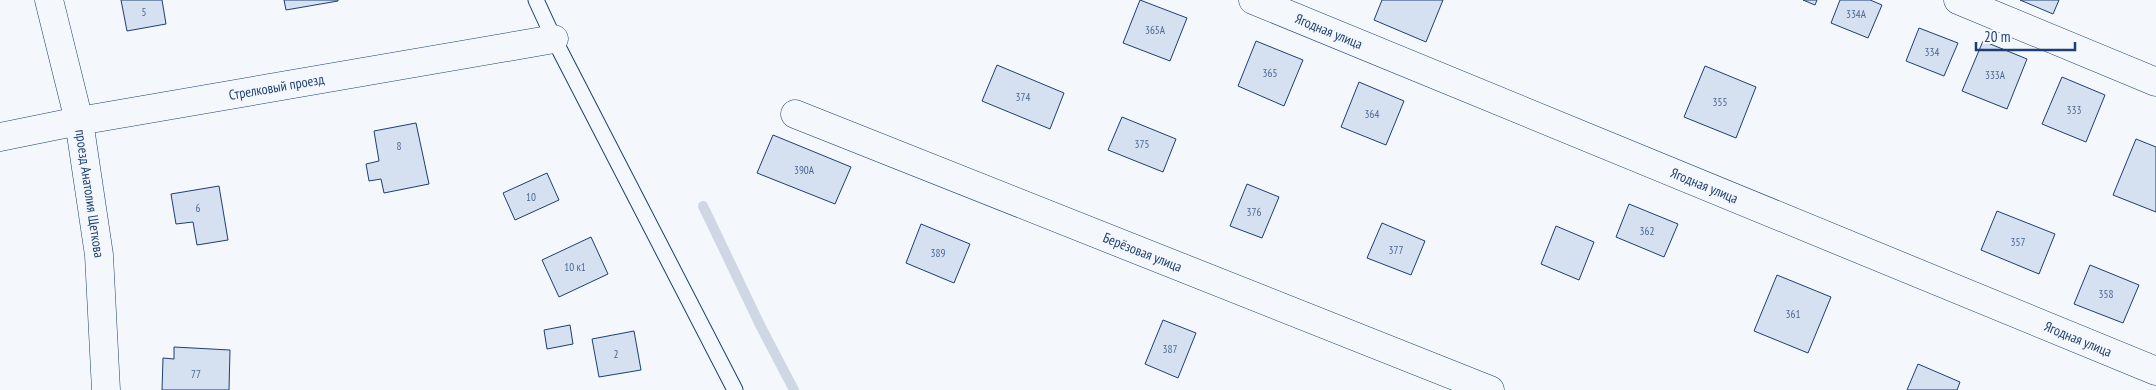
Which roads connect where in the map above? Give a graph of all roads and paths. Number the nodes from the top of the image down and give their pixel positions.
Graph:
1 (49, 0) edge
2 (536, 0) edge
3 (1253, 0) edge
4 (1958, 0) edge
5 (554, 39) junction
6 (2156, 82) edge
7 (795, 114) dead end
8 (79, 121) junction
9 (0, 137) edge
10 (2156, 371) edge
11 (106, 390) edge
12 (735, 390) edge
13 (1490, 390) edge

1 - 8 street, проезд Анатолия Щеткова
2 - 5 lane
3 - 10 street, Ягодная улица
4 - 6 street
5 - 8 street, Стрелковый проезд
5 - 12 lane
7 - 13 street, Берёзовая улица
8 - 9 street, Стрелковый проезд
8 - 11 street, проезд Анатолия Щеткова

